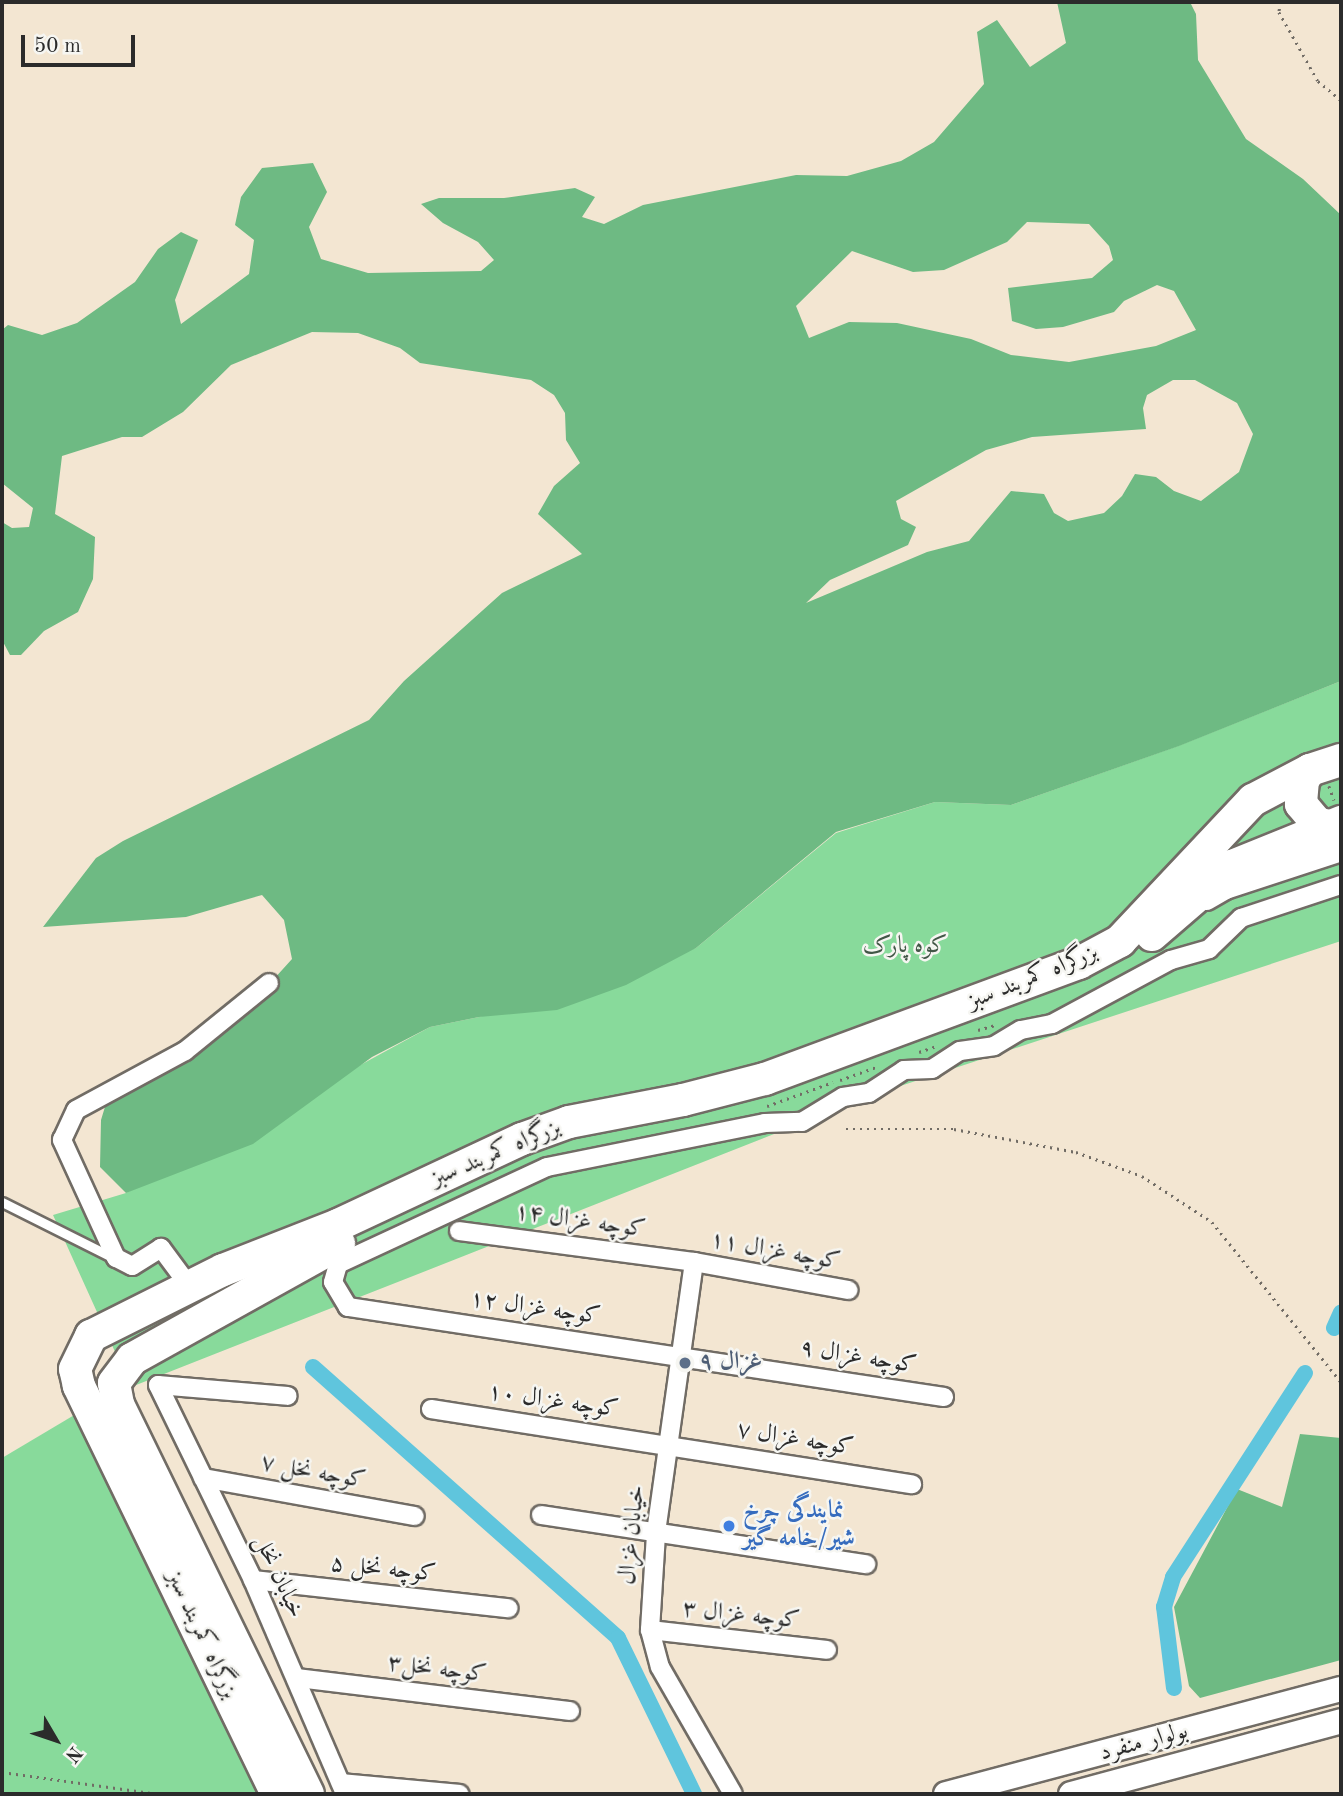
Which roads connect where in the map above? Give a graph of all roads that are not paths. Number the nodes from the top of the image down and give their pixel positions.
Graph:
1 (1325, 765) edge
2 (1338, 829) edge
3 (1341, 885) edge
4 (269, 983) dead end
5 (2, 1202) edge
6 (459, 1231) dead end
7 (116, 1258) junction
8 (694, 1262) junction
9 (223, 1270) junction
10 (190, 1287) junction
11 (848, 1290) dead end
12 (236, 1303) junction
13 (681, 1355) junction
14 (288, 1396) dead end
15 (944, 1397) dead end
16 (431, 1409) dead end
17 (669, 1444) junction
18 (203, 1478) junction
19 (912, 1484) dead end
20 (541, 1515) dead end
21 (415, 1516) dead end
22 (656, 1534) junction
23 (866, 1564) dead end
24 (253, 1580) junction
25 (508, 1608) dead end
26 (650, 1630) junction
27 (827, 1650) dead end
28 (297, 1678) junction
29 (1341, 1689) edge
30 (570, 1711) dead end
31 (1341, 1721) edge
32 (1059, 1766) junction
33 (343, 1789) edge
34 (277, 1794) edge
35 (308, 1794) edge
36 (459, 1794) edge
37 (733, 1794) edge
38 (946, 1794) edge
39 (1069, 1794) edge

1 - 2 highway
1 - 9 highway, بزرگراه کمربند سبز
2 - 12 highway, بزرگراه کمربند سبز
3 - 13 street, کوچه غزال ۱۲
4 - 7 street
5 - 7 lane
6 - 8 street, کوچه غزال ۱۴
7 - 10 street
8 - 11 street, کوچه غزال ۱۱
8 - 13 street, خیابان غزال
9 - 10 highway, بزرگراه کمربند سبز
9 - 12 highway
10 - 34 highway, بزرگراه کمربند سبز
12 - 35 highway, بزرگراه کمربند سبز
13 - 15 street, کوچه غزال ۹
13 - 17 street, خیابان غزال
14 - 18 street, خیابان نخل
16 - 17 street, کوچه غزال ۱۰
17 - 19 street, کوچه غزال ۷
17 - 22 street, خیابان غزال
18 - 21 street, کوچه نخل ۷
18 - 24 street, خیابان نخل
20 - 22 street
22 - 23 street
22 - 26 street, خیابان غزال
24 - 25 street, کوچه نخل ۵
24 - 28 street, خیابان نخل
26 - 27 street, کوچه غزال ۳
26 - 37 street, خیابان غزال
28 - 30 street, کوچه نخل۳
28 - 33 street, خیابان نخل
29 - 32 street, بولوار منفرد
31 - 39 street, بولوار منفرد
32 - 38 street, بولوار منفرد
32 - 39 street
33 - 36 street

